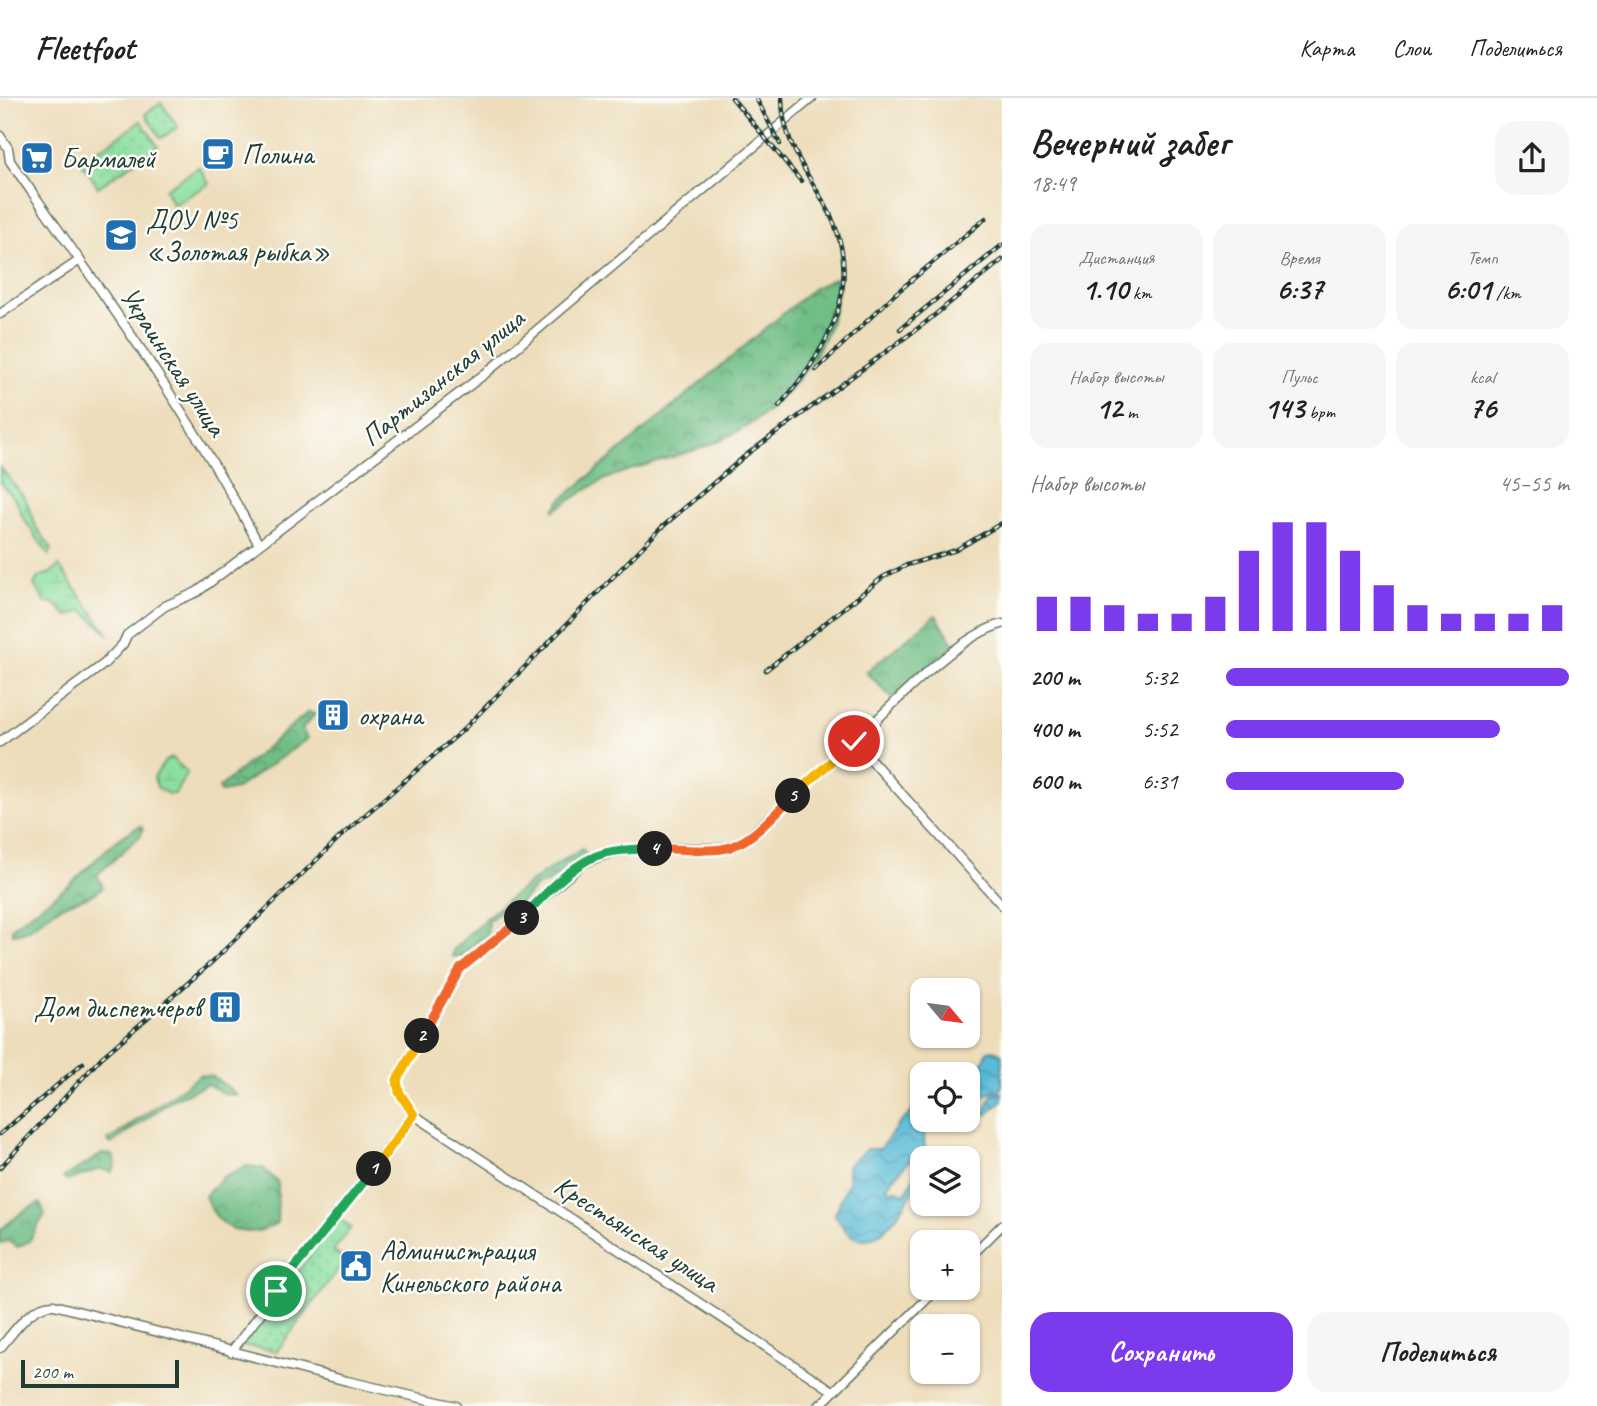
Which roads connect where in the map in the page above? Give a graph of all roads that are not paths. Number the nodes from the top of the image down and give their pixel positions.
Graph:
1 (812, 98) edge
2 (0, 136) edge
3 (80, 260) junction
4 (0, 314) edge
5 (259, 545) junction
6 (1002, 624) edge
7 (0, 741) edge
8 (854, 741) junction
9 (1002, 905) edge
10 (414, 1115) junction
11 (1002, 1226) edge
12 (980, 1247) edge
13 (926, 1300) edge
14 (0, 1348) edge
15 (231, 1352) junction
16 (833, 1391) junction
17 (456, 1406) edge
18 (819, 1406) edge

1 - 5 street, Партизанская улица
2 - 3 street, Украинская улица
3 - 4 street
3 - 5 street, Украинская улица
5 - 7 street, Партизанская улица
6 - 8 street
8 - 9 street
8 - 10 street
10 - 15 street
10 - 16 street, Крестьянская улица
11 - 12 street
13 - 16 street
14 - 15 street
15 - 17 street
16 - 18 street

